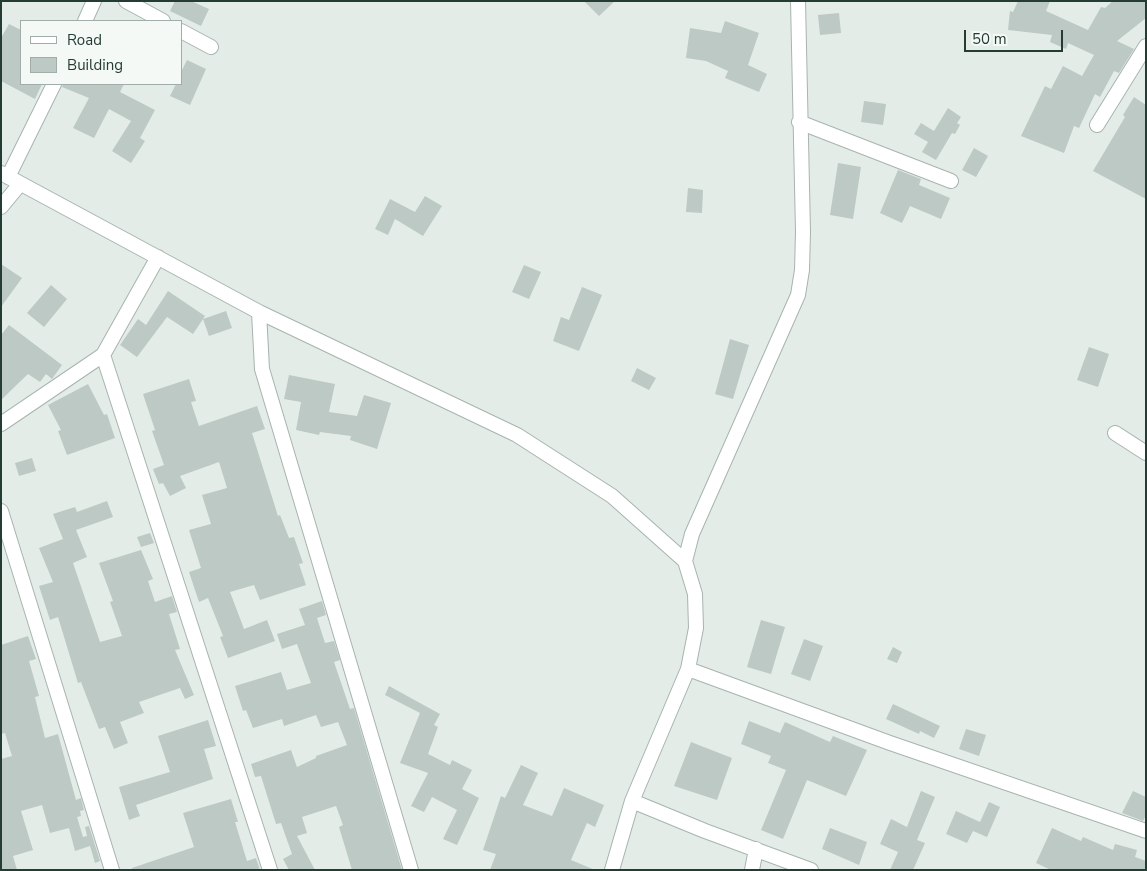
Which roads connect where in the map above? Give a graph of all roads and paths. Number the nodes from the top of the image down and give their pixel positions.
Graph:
1 (94, 1) edge
2 (126, 1) edge
3 (798, 1) edge
4 (85, 20) edge
5 (161, 20) edge
6 (182, 32) edge
7 (1146, 46) edge
8 (211, 47) dead end
9 (54, 85) edge
10 (799, 122) junction
11 (1096, 125) dead end
12 (10, 178) edge
13 (951, 181) dead end
14 (1, 207) edge
15 (158, 257) junction
16 (259, 312) junction
17 (103, 355) junction
18 (1, 424) edge
19 (1115, 433) dead end
20 (1146, 453) edge
21 (1, 511) edge
22 (685, 561) junction
23 (688, 669) junction
24 (632, 800) junction
25 (1146, 832) edge
26 (756, 849) junction
27 (112, 870) edge
28 (270, 870) edge
29 (411, 870) edge
30 (612, 870) edge
31 (752, 870) edge
32 (811, 870) edge

1 - 4 street
2 - 5 street
3 - 10 street
6 - 8 street
7 - 11 street
9 - 12 street
10 - 13 street
10 - 22 street
12 - 14 street
12 - 15 street
15 - 16 street
15 - 17 street
16 - 22 street
16 - 29 street
17 - 18 street
17 - 28 street
19 - 20 street
21 - 27 street
22 - 23 street
23 - 24 street
23 - 25 street
24 - 26 street
24 - 30 street
26 - 31 street
26 - 32 street

